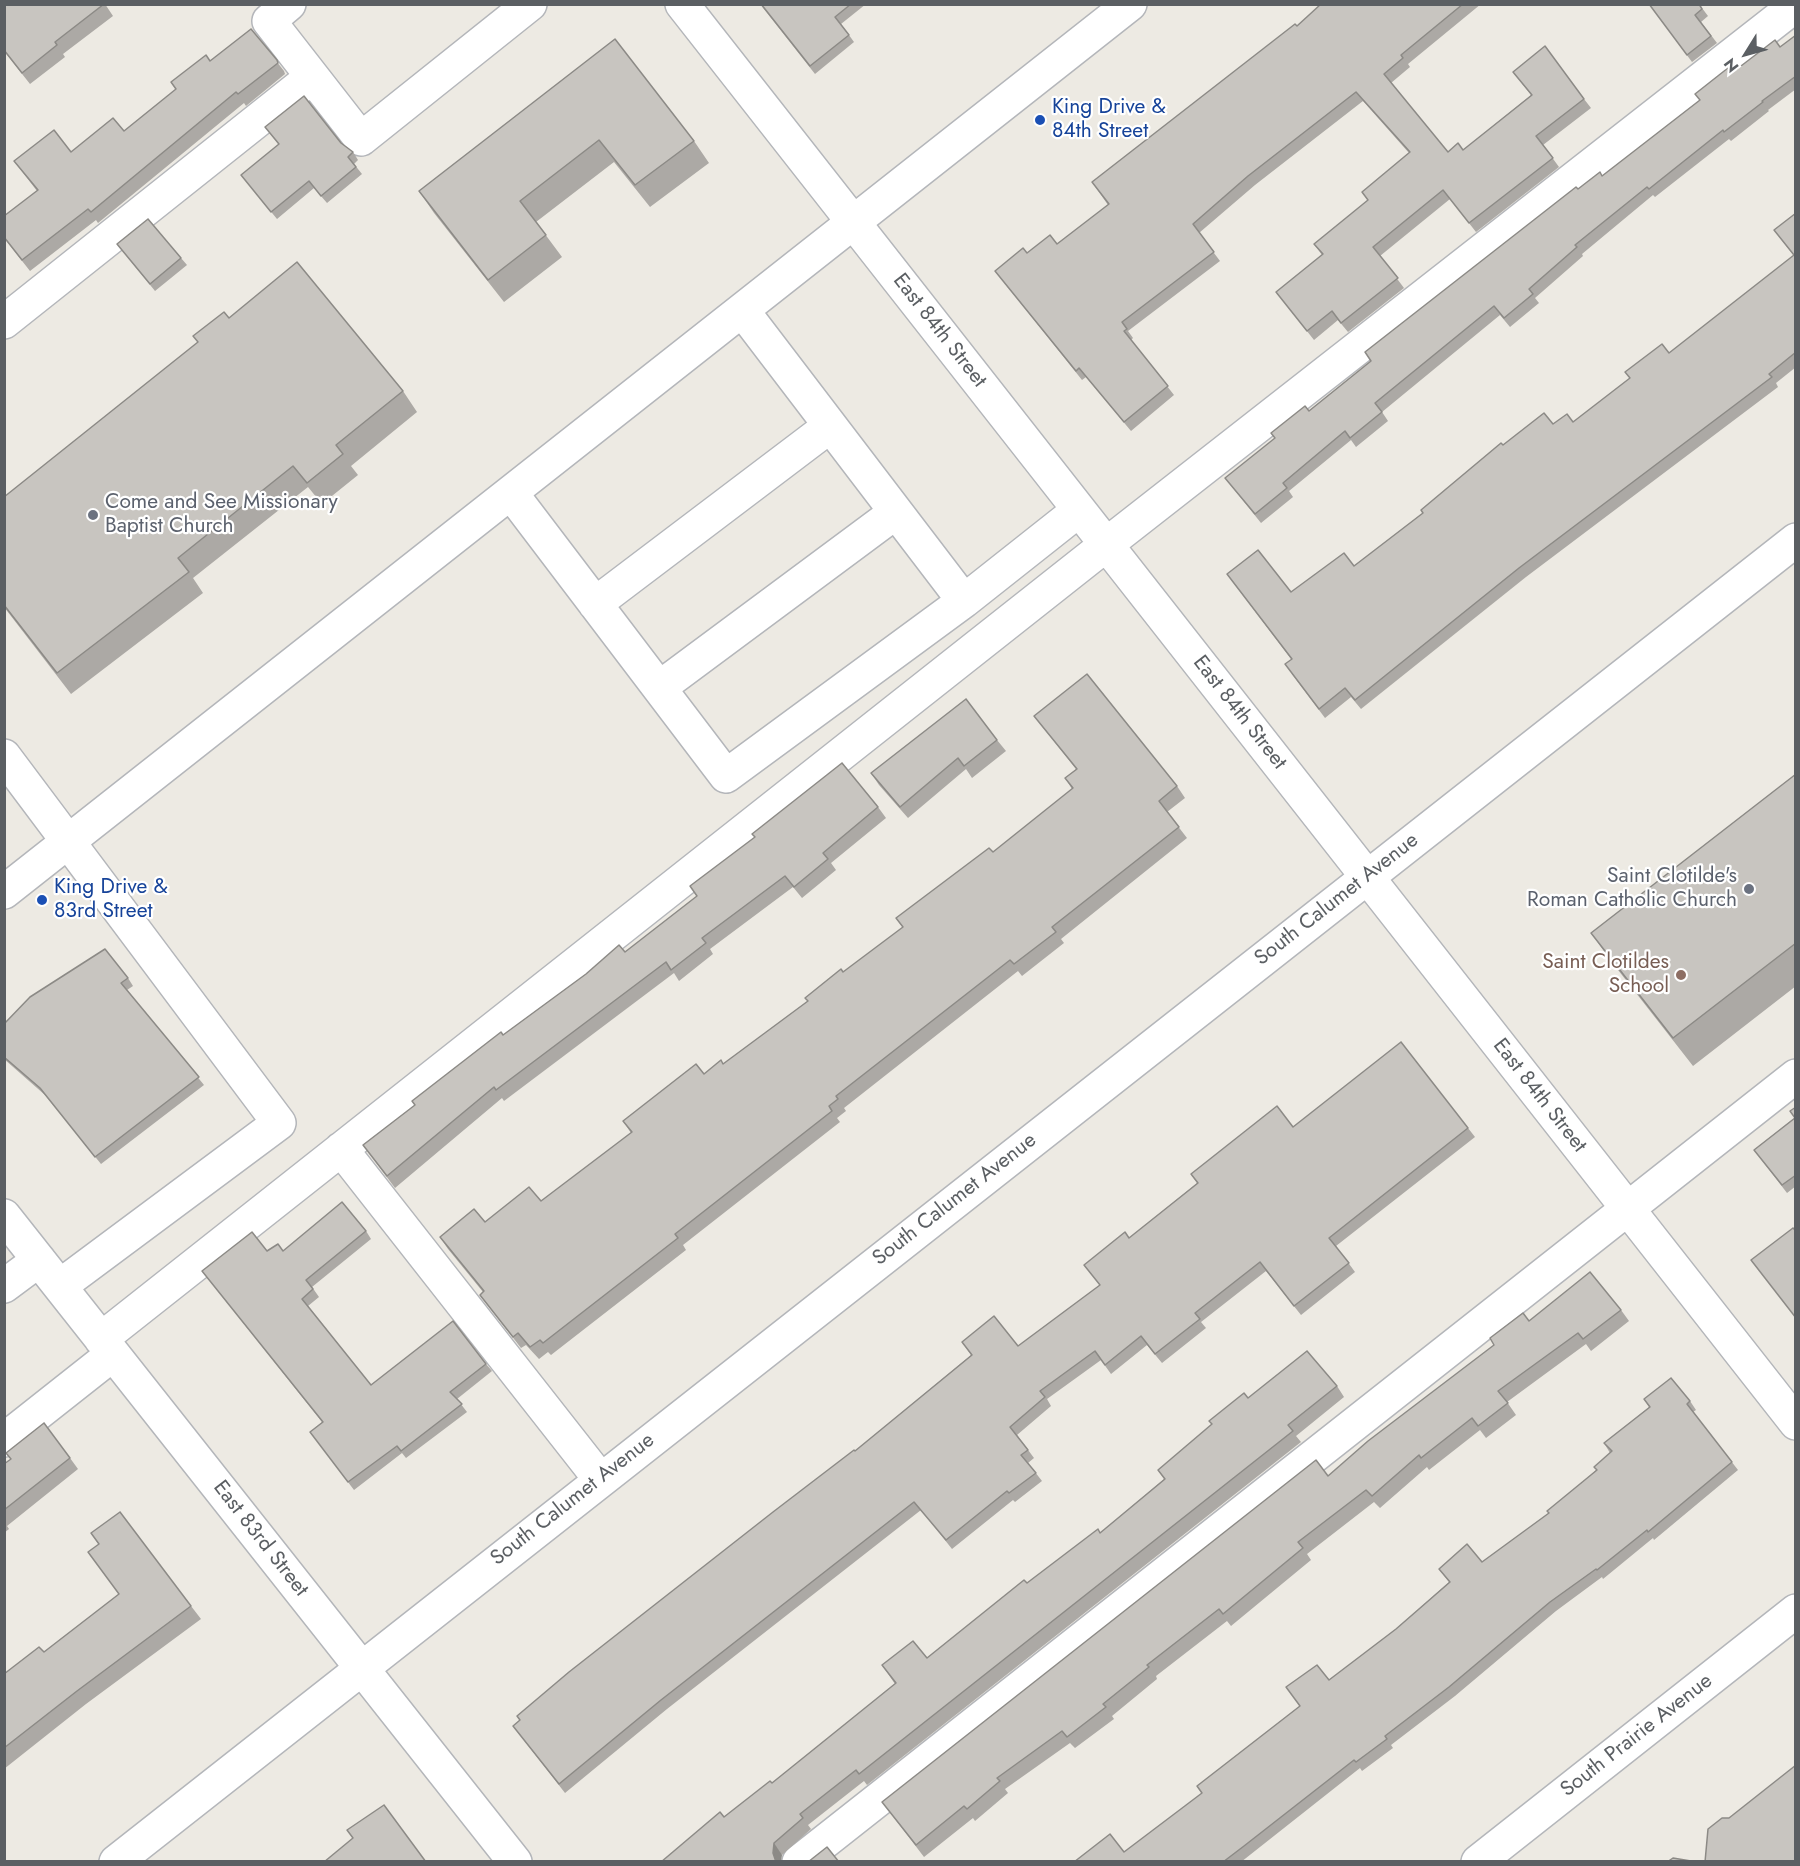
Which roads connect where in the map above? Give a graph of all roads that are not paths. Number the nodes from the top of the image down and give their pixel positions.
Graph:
1 (290, 4) edge
2 (530, 4) edge
3 (682, 4) edge
4 (1130, 4) edge
5 (1796, 5) edge
6 (312, 77) junction
7 (854, 222) junction
8 (742, 310) junction
9 (4, 322) edge
10 (830, 426) junction
11 (511, 493) junction
12 (1079, 510) junction
13 (896, 512) junction
14 (1796, 540) edge
15 (1107, 544) junction
16 (964, 600) junction
17 (595, 604) junction
18 (659, 688) junction
19 (4, 756) edge
20 (69, 841) junction
21 (1367, 876) junction
22 (4, 892) edge
23 (1796, 1076) edge
24 (341, 1149) junction
25 (1626, 1207) junction
26 (4, 1216) edge
27 (39, 1260) junction
28 (4, 1286) edge
29 (60, 1286) junction
30 (107, 1346) junction
31 (1796, 1423) edge
32 (4, 1440) edge
33 (600, 1479) junction
34 (1796, 1611) edge
35 (361, 1667) junction
36 (116, 1862) edge
37 (515, 1862) edge
38 (799, 1862) edge
39 (1479, 1862) edge

1 - 6 street
2 - 6 street
3 - 7 street, East 84th Street
4 - 7 street
5 - 15 street
6 - 9 street
7 - 8 street
7 - 12 street, East 84th Street
8 - 10 street
8 - 11 street
10 - 13 street
10 - 17 street
11 - 17 street
11 - 20 street
12 - 15 street, East 84th Street
12 - 16 street
13 - 16 street
13 - 18 street
14 - 21 street, South Calumet Avenue
15 - 21 street, East 84th Street
15 - 24 street
16 - 18 street
17 - 18 street
19 - 20 street
20 - 22 street
20 - 29 street
21 - 25 street, East 84th Street
21 - 33 street, South Calumet Avenue
23 - 25 street
24 - 30 street
24 - 33 street
25 - 31 street, East 84th Street
25 - 38 street
26 - 27 street, East 83rd Street
27 - 28 street
27 - 29 street, East 83rd Street
29 - 30 street, East 83rd Street
30 - 32 street
30 - 35 street, East 83rd Street
33 - 35 street, South Calumet Avenue
34 - 39 street, South Prairie Avenue
35 - 36 street, South Calumet Avenue
35 - 37 street, East 83rd Street

